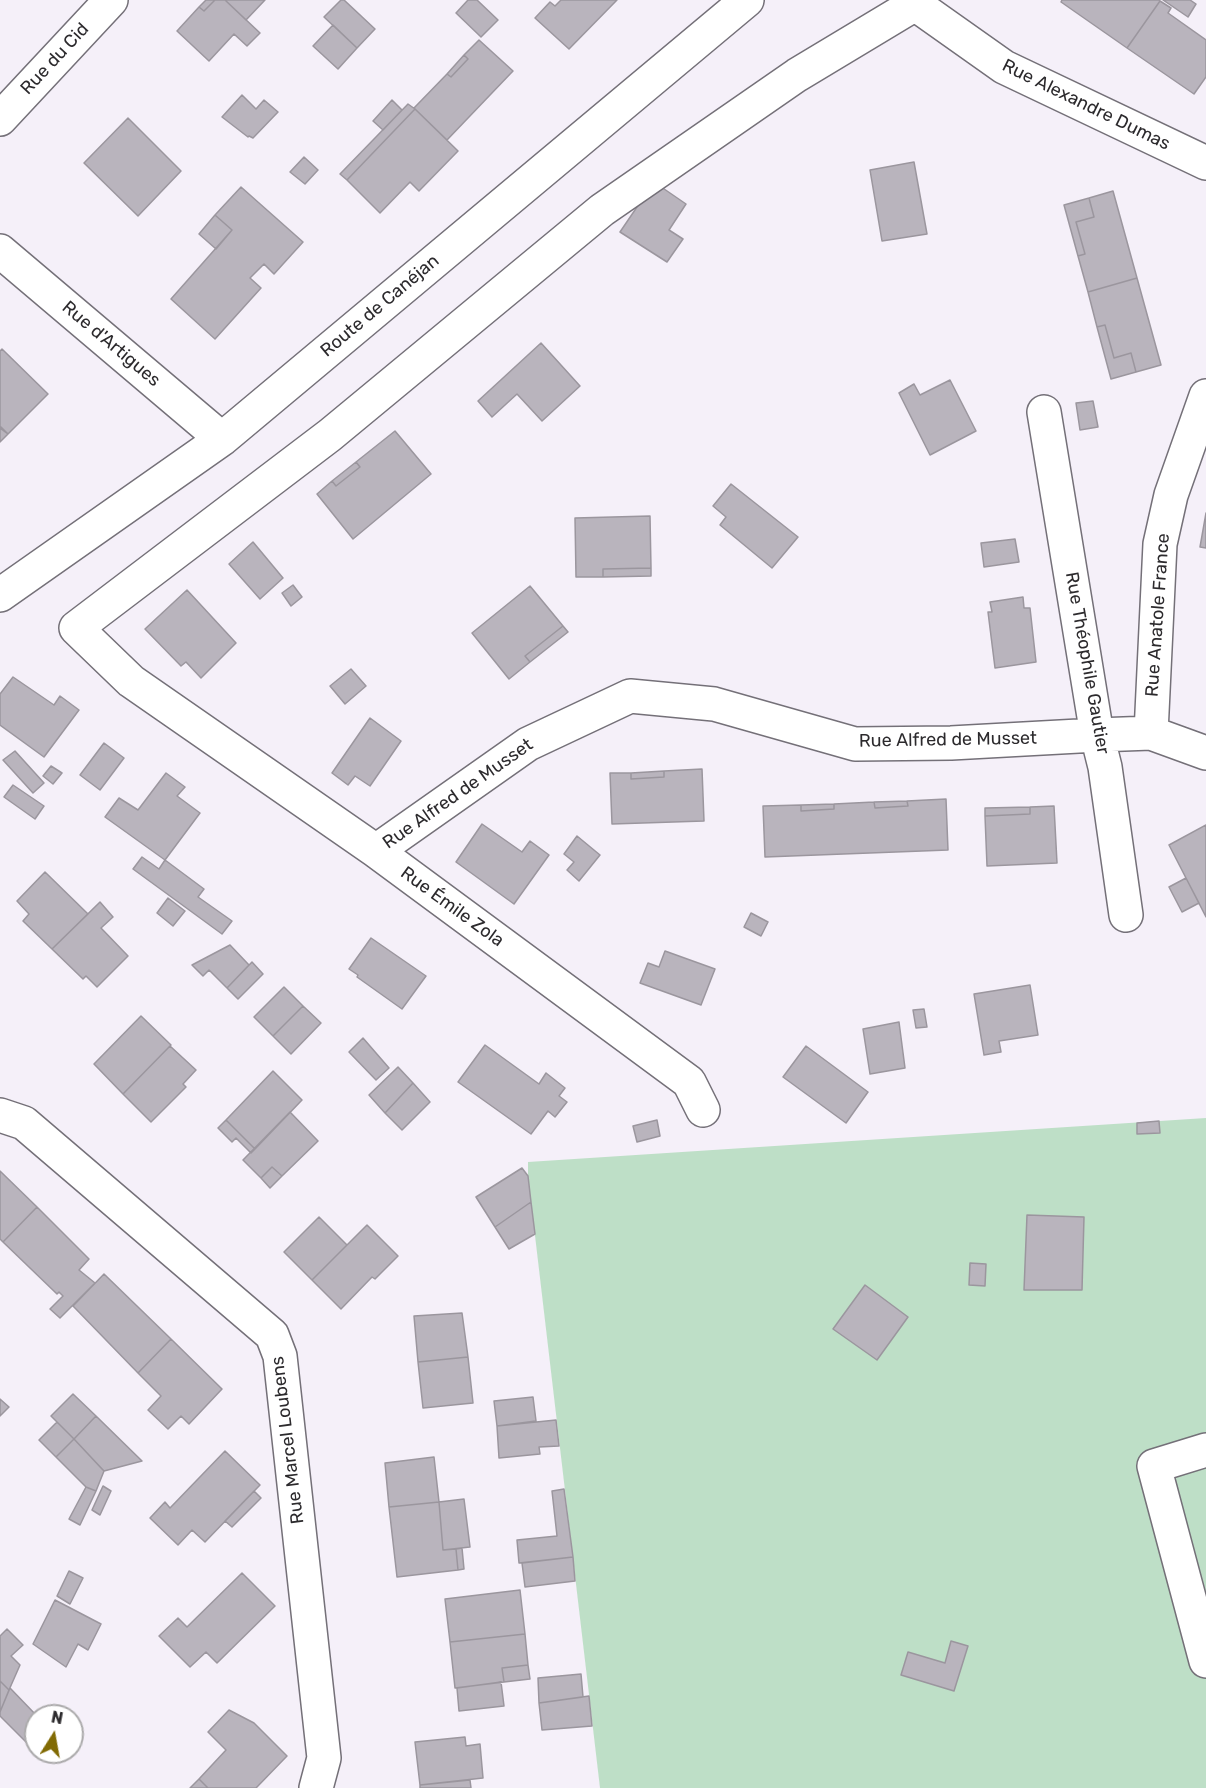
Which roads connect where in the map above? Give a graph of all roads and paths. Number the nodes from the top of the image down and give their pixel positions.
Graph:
1 (111, 0) edge
2 (747, 0) edge
3 (913, 2) edge
4 (0, 119) edge
5 (1206, 163) edge
6 (0, 251) edge
7 (1206, 396) edge
8 (1044, 412) dead end
9 (222, 439) junction
10 (0, 595) edge
11 (1151, 733) junction
12 (1097, 735) junction
13 (1206, 753) edge
14 (376, 851) junction
15 (1126, 915) dead end
16 (703, 1110) dead end
17 (0, 1115) edge
18 (1206, 1450) edge
19 (1206, 1661) edge
20 (316, 1788) edge

1 - 4 street, Rue du Cid
2 - 9 street, Route de Canéjan
3 - 5 street, Rue Alexandre Dumas
3 - 14 street, Rue Émile Zola
6 - 9 street, Rue d'Artigues
7 - 11 street, Rue Anatole France
8 - 12 street, Rue Théophile Gautier
9 - 10 street, Route de Canéjan
11 - 12 street, Rue Alfred de Musset
11 - 13 street, Rue Alfred de Musset
12 - 14 street, Rue Alfred de Musset
12 - 15 street, Rue Théophile Gautier
14 - 16 street, Rue Émile Zola
17 - 20 street, Rue Marcel Loubens
18 - 19 street

